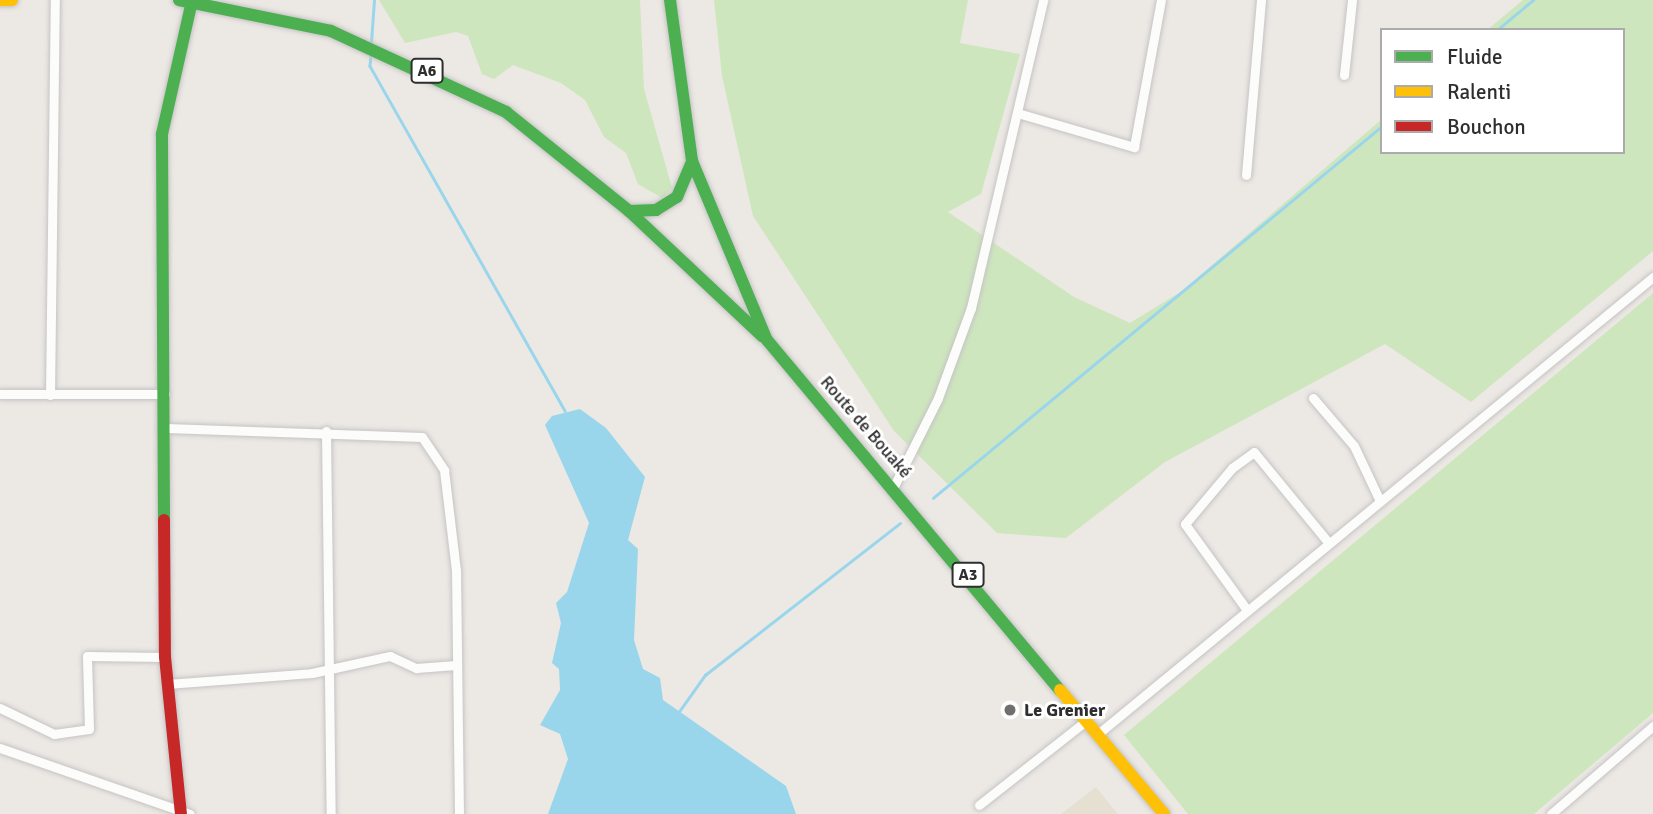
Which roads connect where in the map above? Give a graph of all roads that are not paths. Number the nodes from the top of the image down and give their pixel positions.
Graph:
1 (0, 0) edge
2 (12, 0) edge
3 (55, 0) edge
4 (187, 0) edge
5 (670, 0) edge
6 (1043, 0) edge
7 (1161, 0) edge
8 (1261, 0) edge
9 (1352, 0) edge
10 (1344, 75) dead end
11 (1021, 114) junction
12 (692, 161) junction
13 (1245, 175) dead end
14 (629, 211) junction
15 (1653, 277) edge
16 (767, 340) junction
17 (0, 394) edge
18 (165, 394) junction
19 (50, 396) junction
20 (1313, 398) dead end
21 (166, 428) junction
22 (327, 431) junction
23 (894, 486) junction
24 (1380, 501) junction
25 (1328, 542) junction
26 (1247, 610) junction
27 (165, 657) junction
28 (456, 665) junction
29 (328, 667) junction
30 (167, 684) junction
31 (0, 708) edge
32 (1088, 719) junction
33 (1653, 726) edge
34 (1099, 733) junction
35 (0, 748) edge
36 (979, 805) dead end
37 (184, 813) edge
38 (331, 814) edge
39 (458, 814) edge
40 (1164, 814) edge
41 (1551, 814) edge

1 - 2 main road
3 - 19 street
4 - 14 main road, A6
4 - 18 main road
5 - 12 main road, Route de Bouaké / A3
6 - 11 street
7 - 11 street
8 - 13 street
9 - 10 street
11 - 23 street
12 - 14 main road
12 - 16 main road, Route de Bouaké / A3
14 - 16 main road, A6
15 - 24 street
16 - 23 main road, Route de Bouaké / A3
17 - 19 street
18 - 19 street
18 - 21 main road
20 - 24 street
21 - 22 street
21 - 27 main road
22 - 28 street
22 - 29 street
23 - 32 main road, Route de Bouaké / A3
24 - 25 street
25 - 26 street
25 - 26 street
26 - 34 street
27 - 30 main road
27 - 31 street
28 - 29 street
28 - 39 street
29 - 30 street
29 - 38 street
30 - 37 main road
32 - 34 main road, Route de Bouaké / A3
32 - 36 street
33 - 41 street
34 - 40 main road, Route de Bouaké / A3
35 - 37 street

